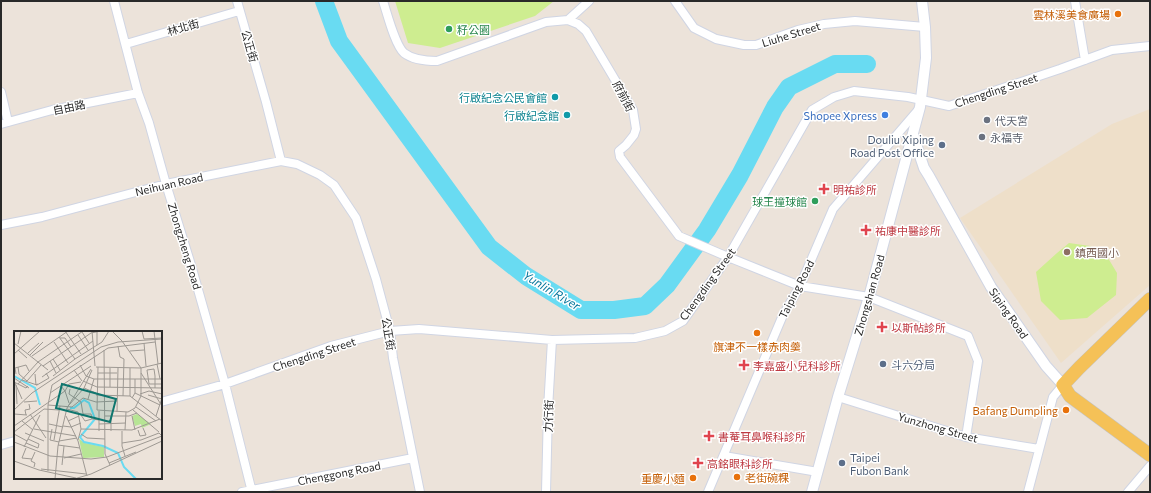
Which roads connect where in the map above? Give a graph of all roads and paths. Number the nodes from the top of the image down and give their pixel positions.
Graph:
1 (114, 1) edge
2 (237, 1) edge
3 (383, 1) edge
4 (589, 1) edge
5 (675, 1) edge
6 (922, 1) edge
7 (1075, 1) edge
8 (239, 11) junction
9 (568, 20) junction
10 (925, 28) junction
11 (126, 44) junction
12 (1150, 46) edge
13 (1086, 60) junction
14 (1, 92) edge
15 (138, 93) junction
16 (921, 104) junction
17 (5, 123) edge
18 (913, 135) junction
19 (281, 161) junction
20 (166, 184) junction
21 (334, 185) joint
22 (1, 225) edge
23 (728, 257) junction
24 (800, 286) junction
25 (869, 297) junction
26 (1150, 299) edge
27 (390, 331) junction
28 (552, 340) junction
29 (225, 384) junction
30 (1063, 385) junction
31 (838, 397) junction
32 (162, 402) edge
33 (966, 437) junction
34 (14, 441) edge
35 (1, 445) edge
36 (1039, 450) junction
37 (1150, 455) edge
38 (724, 456) junction
39 (412, 458) junction
40 (1150, 466) edge
41 (818, 472) junction
42 (252, 491) edge
43 (242, 492) edge
44 (420, 492) edge
45 (546, 492) edge
46 (708, 492) edge
47 (812, 492) edge
48 (1028, 492) edge
49 (1128, 492) edge

1 - 11 street, Zhongzheng Road
2 - 8 street, 公正街
3 - 9 street
4 - 9 street
5 - 10 street, Liuhe Street
6 - 10 street, Zhongshan Road
7 - 13 street
8 - 11 street, 林北街
8 - 19 street, 公正街
9 - 23 street, 府前街
10 - 16 street, Zhongshan Road
11 - 15 street, Zhongzheng Road
12 - 13 street, Chengding Street
13 - 16 street, Chengding Street
14 - 17 street
15 - 17 street, 自由路
15 - 20 street, Zhongzheng Road
16 - 18 street, Zhongshan Road
16 - 23 street, Chengding Street
16 - 24 street, Taiping Road
18 - 25 street, Zhongshan Road
18 - 30 street, Siping Road
19 - 20 street, Neihuan Road
19 - 21 street, Neihuan Road
20 - 22 street, Neihuan Road
20 - 29 street, Zhongzheng Road
21 - 27 street, 公正街
23 - 24 street
23 - 28 street, Chengding Street
24 - 25 street
24 - 38 street, Taiping Road
25 - 31 street, Zhongshan Road
25 - 33 street
26 - 30 main road
27 - 28 street, Chengding Street
27 - 29 street, Chengding Street
27 - 39 street, 公正街
28 - 45 street, 力行街
29 - 32 street, Chengding Street
29 - 42 street, Zhongzheng Road
30 - 36 street
30 - 37 main road, Siping Road
31 - 33 street, Yunzhong Street
31 - 41 street, Zhongshan Road
33 - 36 street, Yunzhong Street
34 - 35 street
36 - 48 street
38 - 41 street
38 - 46 street, Taiping Road
39 - 42 street, Chenggong Road
39 - 44 street, 公正街
40 - 49 street
41 - 47 street, Zhongshan Road
42 - 43 street, Chenggong Road

